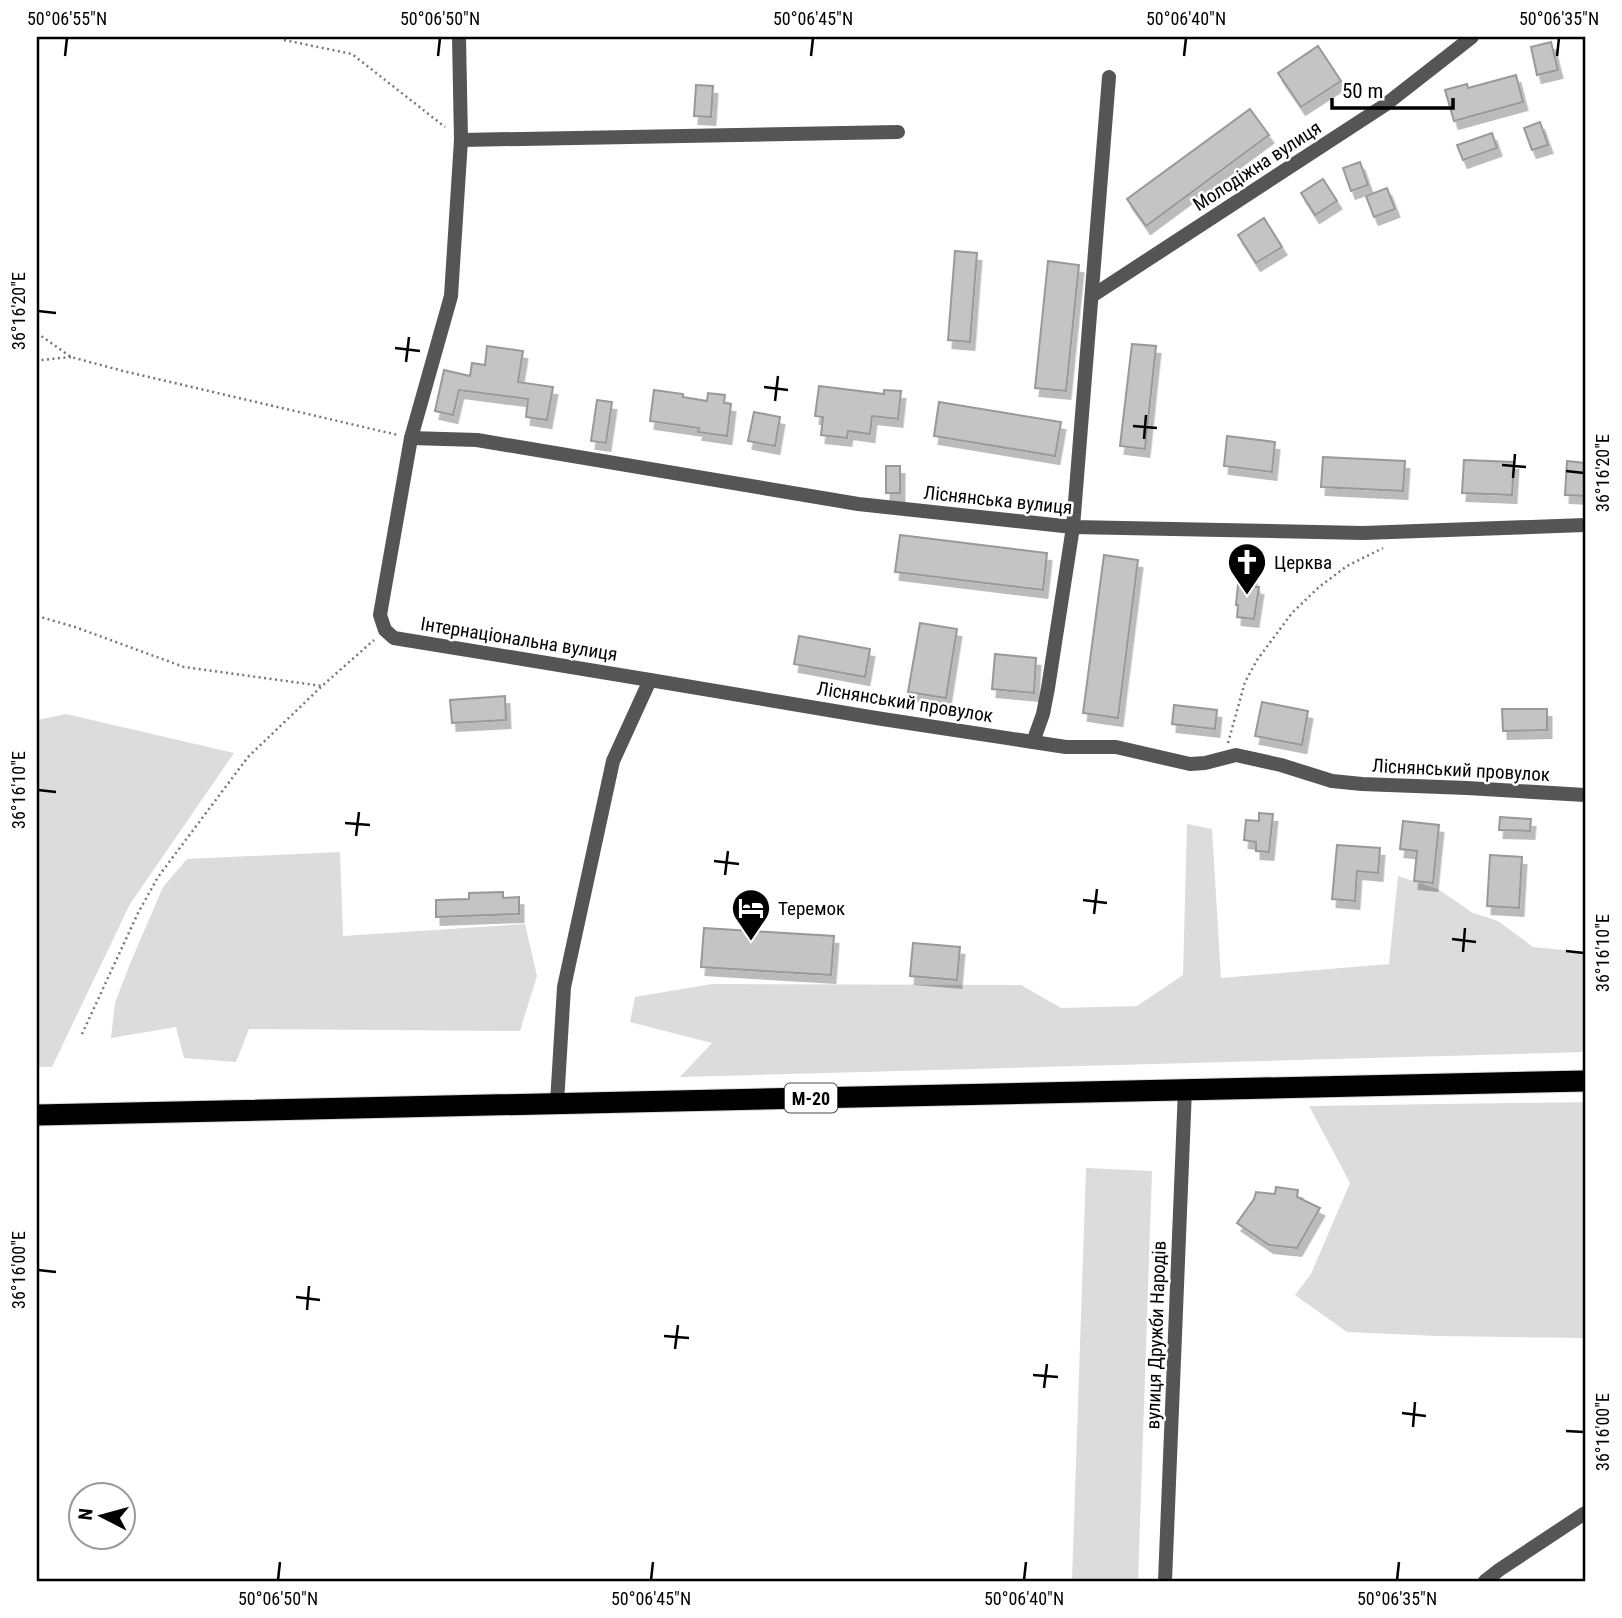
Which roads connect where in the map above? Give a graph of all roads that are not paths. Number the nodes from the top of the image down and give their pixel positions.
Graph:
1 (459, 37) edge
2 (1472, 37) edge
3 (1109, 77) dead end
4 (898, 132) dead end
5 (461, 140) junction
6 (1092, 296) junction
7 (411, 438) junction
8 (1585, 525) edge
9 (1073, 527) junction
10 (650, 680) junction
11 (1033, 742) junction
12 (1585, 795) edge
13 (1585, 1081) edge
14 (1185, 1089) junction
15 (557, 1103) junction
16 (37, 1115) edge
17 (1585, 1513) edge
18 (1165, 1581) edge
19 (1485, 1581) edge

1 - 5 street
2 - 6 street, Молодіжна вулиця
3 - 6 street
4 - 5 street
5 - 7 street
6 - 9 street
7 - 9 street, Ліснянська вулиця
7 - 10 street, Інтернаціональна вулиця
8 - 9 street, Ліснянська вулиця
9 - 11 street
10 - 11 street, Ліснянський провулок
10 - 15 street
11 - 12 street, Ліснянський провулок
13 - 14 highway, М-20
14 - 15 highway, М-20
14 - 18 street, вулиця Дружби Народів
15 - 16 highway, М-20
17 - 19 street

